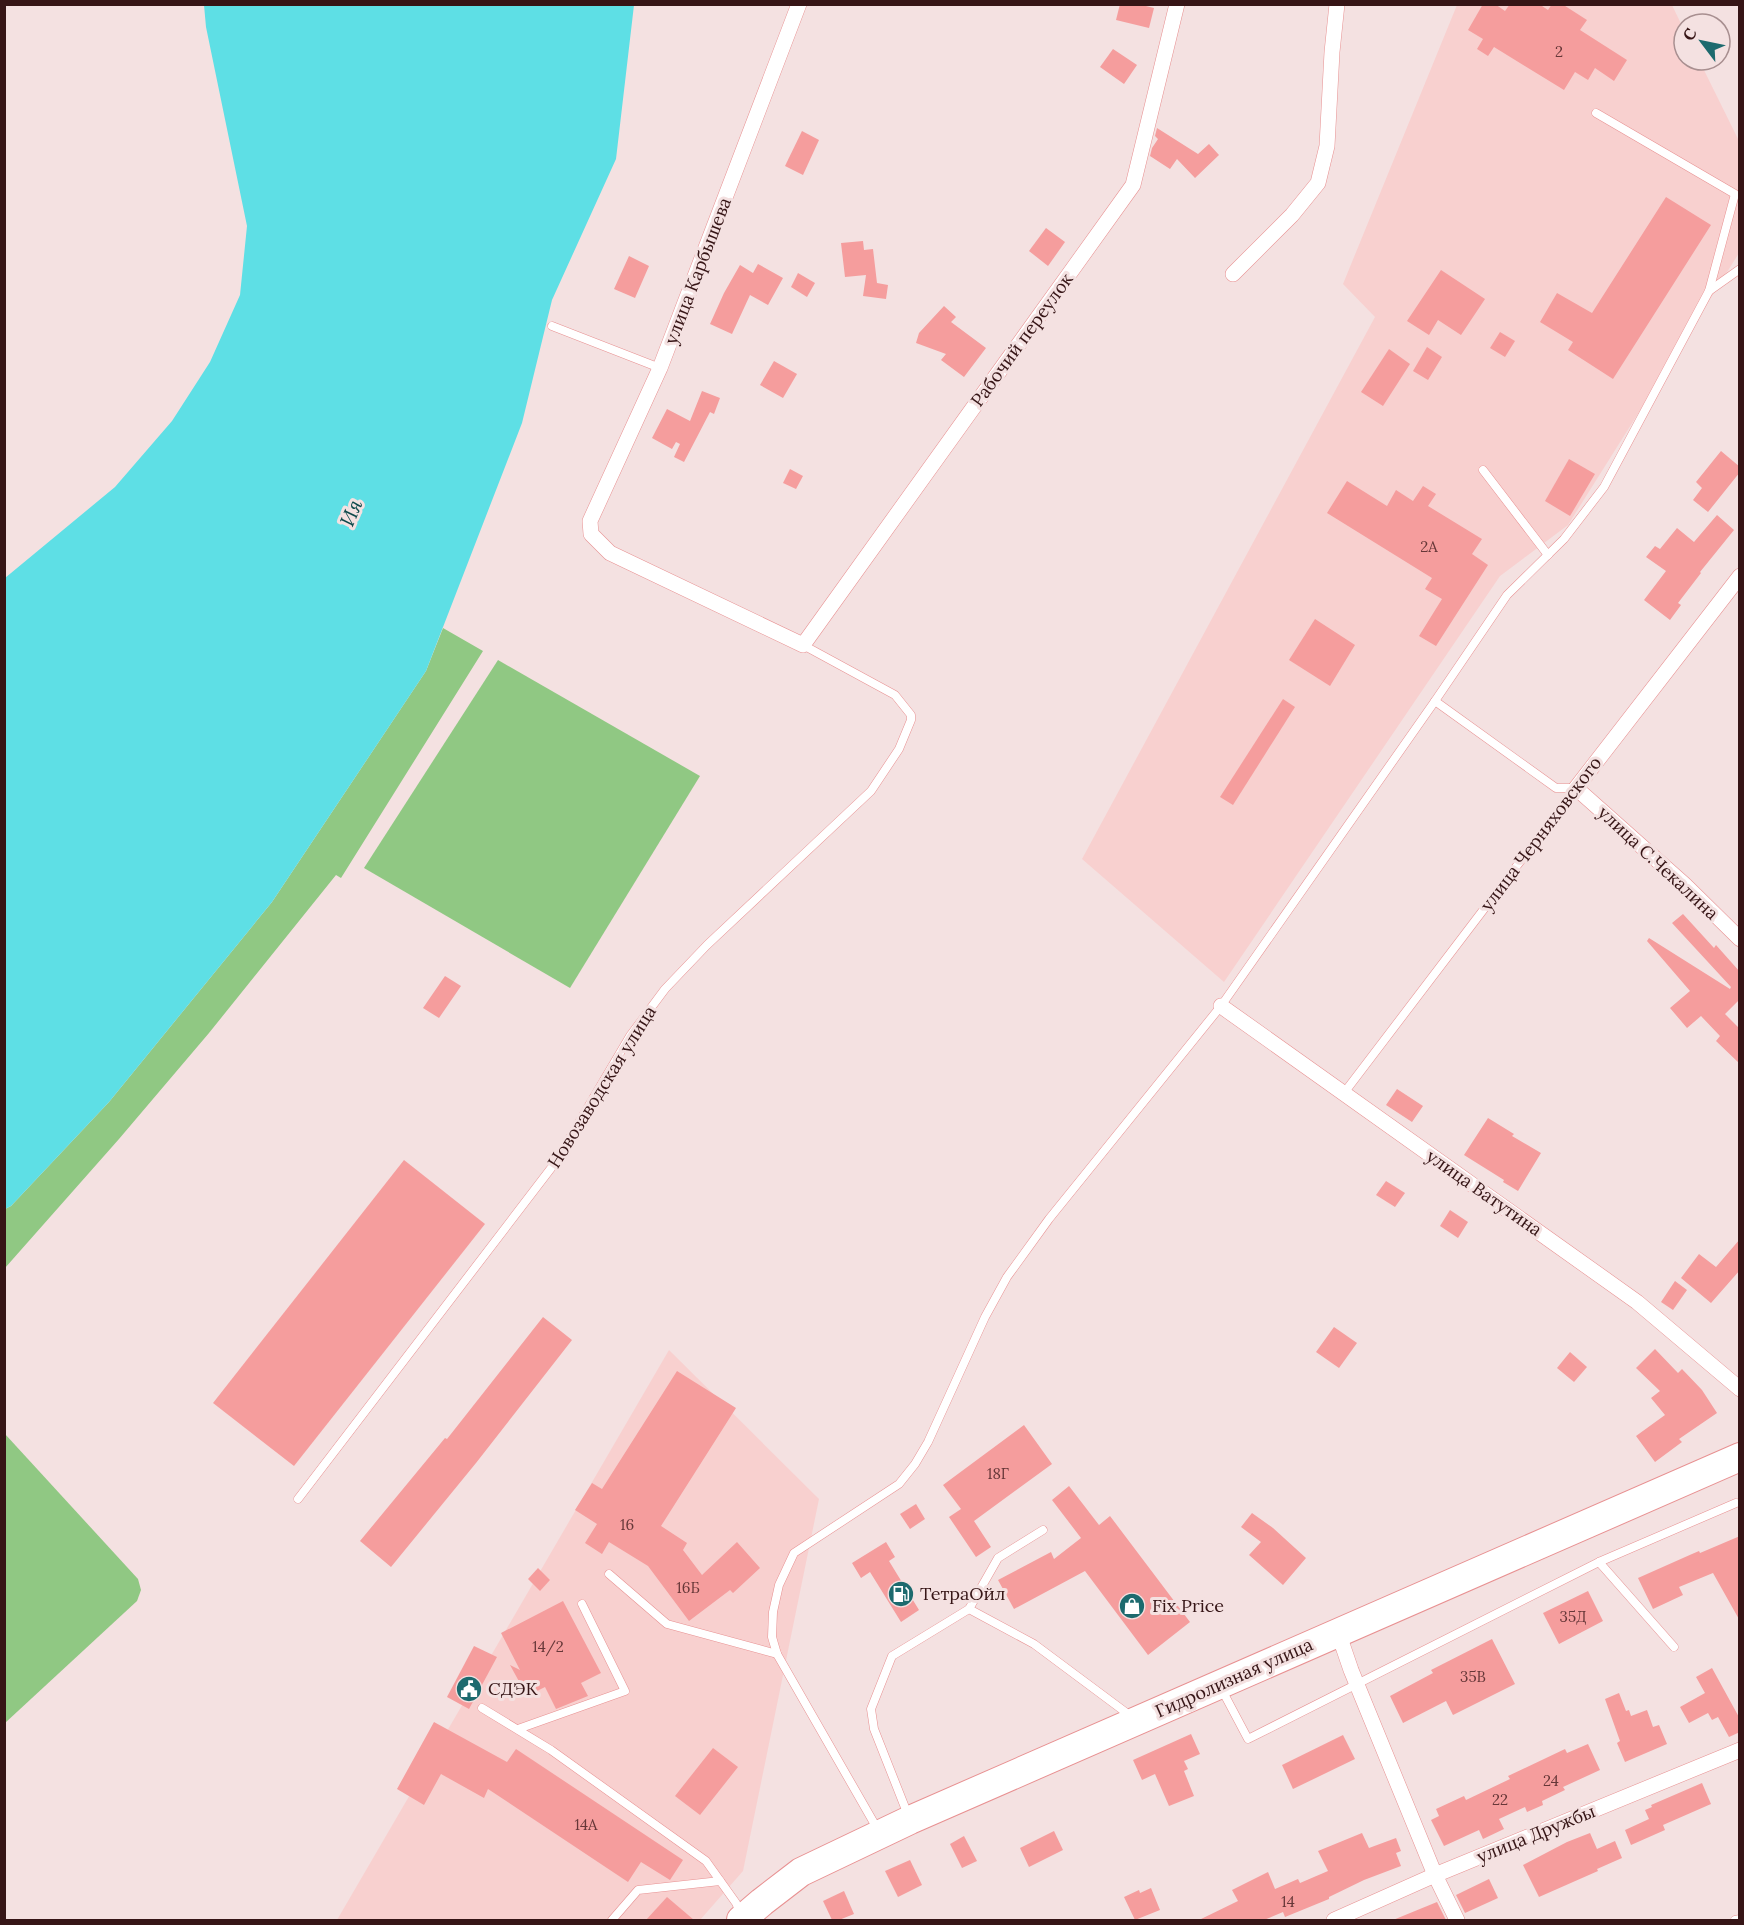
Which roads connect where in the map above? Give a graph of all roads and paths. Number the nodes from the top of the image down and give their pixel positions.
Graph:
1 (799, 4) edge
2 (1177, 4) edge
3 (1337, 4) edge
4 (1596, 113) dead end
5 (1740, 269) edge
6 (1233, 274) dead end
7 (1708, 291) junction
8 (552, 326) dead end
9 (660, 368) junction
10 (1483, 470) dead end
11 (1548, 555) junction
12 (1740, 576) edge
13 (803, 645) junction
14 (1435, 701) junction
15 (1576, 788) junction
16 (1740, 939) edge
17 (1221, 1006) junction
18 (1344, 1093) junction
19 (1740, 1389) edge
20 (1740, 1457) edge
21 (298, 1499) dead end
22 (1736, 1503) dead end
23 (1043, 1530) dead end
24 (1599, 1562) junction
25 (609, 1574) dead end
26 (582, 1604) dead end
27 (969, 1610) junction
28 (1338, 1632) junction
29 (1674, 1647) dead end
30 (777, 1654) junction
31 (1358, 1684) junction
32 (1220, 1685) junction
33 (482, 1708) dead end
34 (1138, 1721) junction
35 (518, 1729) junction
36 (1740, 1750) edge
37 (910, 1820) junction
38 (881, 1834) junction
39 (1436, 1875) junction
40 (720, 1881) junction
41 (612, 1920) edge
42 (742, 1920) edge
43 (1334, 1920) edge
44 (1457, 1920) edge

1 - 9 street, улица Карбышева
2 - 13 street, Рабочий переулок
3 - 6 street
4 - 7 lane
5 - 7 lane
7 - 11 lane
8 - 9 lane
9 - 13 street, улица Карбышева
10 - 11 lane
11 - 14 lane
12 - 15 street, улица Черняховского
13 - 21 lane, Новозаводская улица
14 - 15 lane
14 - 17 lane
15 - 16 street, улица С.Чекалина
15 - 18 lane, улица Черняховского
17 - 18 street, улица Ватутина
17 - 30 lane
18 - 19 street, улица Ватутина
20 - 28 highway, Гидролизная улица
22 - 24 lane
23 - 27 lane
24 - 29 lane
24 - 31 lane
25 - 30 lane
26 - 35 lane
27 - 34 lane
27 - 37 lane
28 - 31 street
28 - 32 highway, Гидролизная улица
30 - 38 lane
31 - 32 lane
31 - 39 street
32 - 34 highway, Гидролизная улица
33 - 35 lane
34 - 37 highway, Гидролизная улица
35 - 40 lane
36 - 39 street, улица Дружбы
37 - 38 highway, Гидролизная улица
38 - 42 highway, Гидролизная улица
39 - 43 street, улица Дружбы
39 - 44 street
40 - 41 lane
40 - 42 lane

